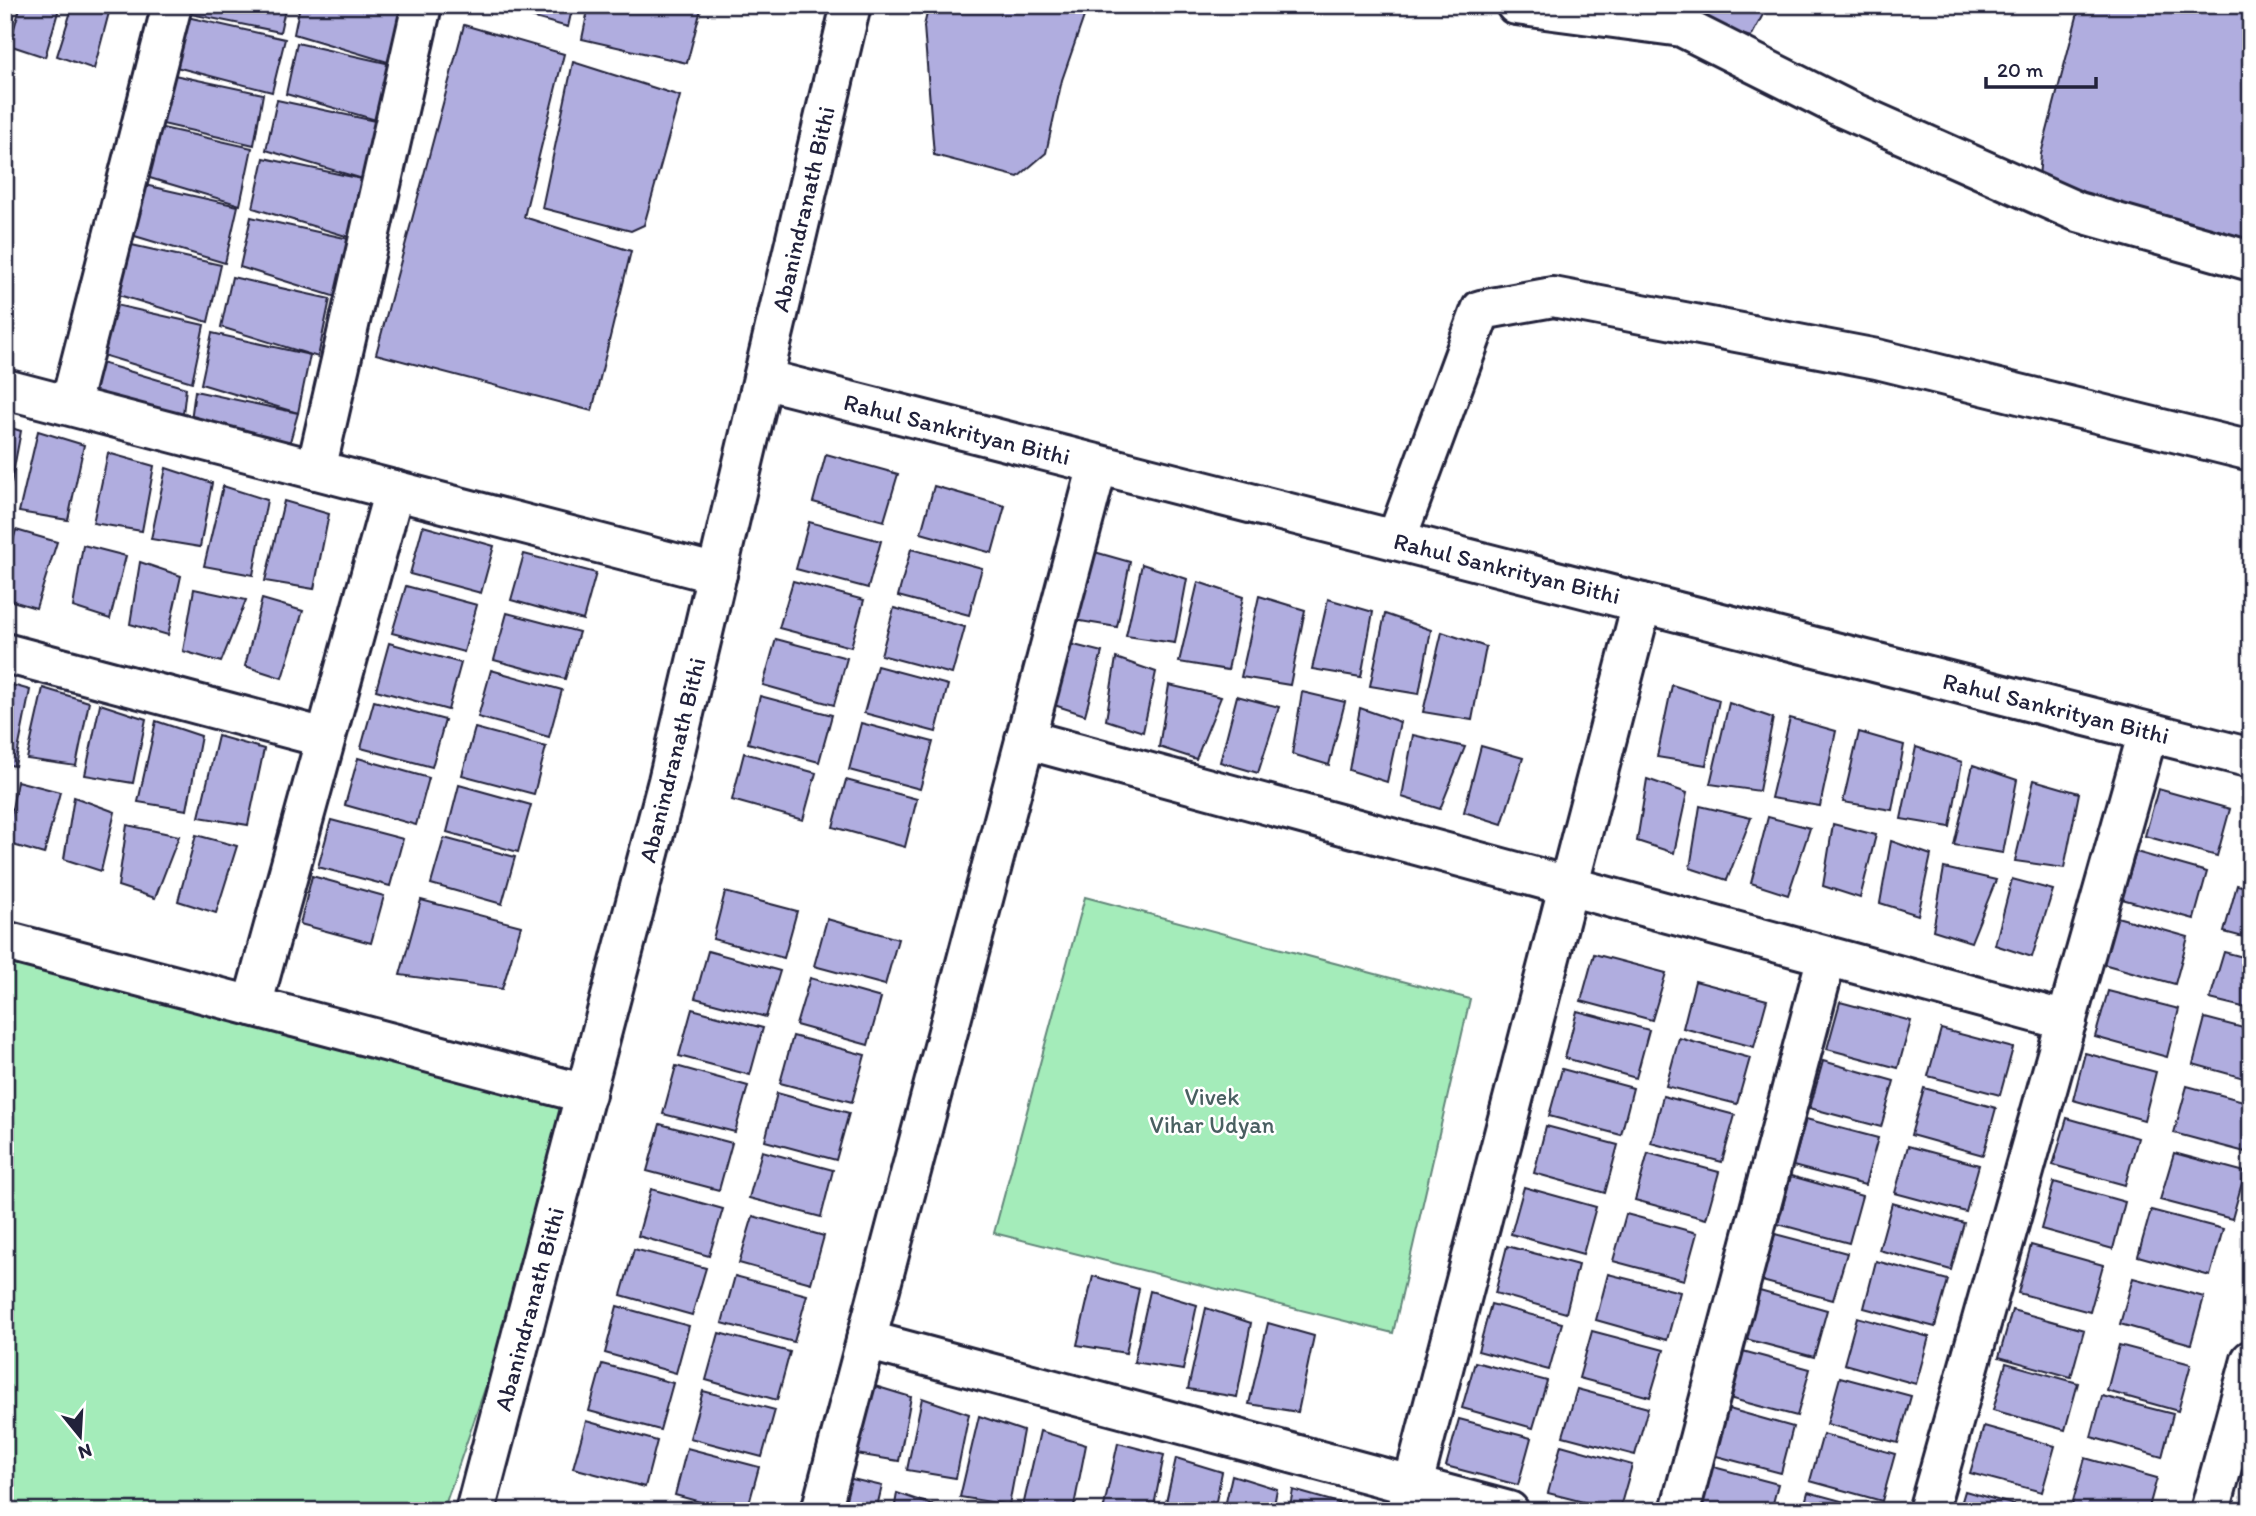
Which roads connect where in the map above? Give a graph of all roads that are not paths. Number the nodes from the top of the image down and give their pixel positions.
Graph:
1 (172, 5) edge
2 (422, 5) edge
3 (850, 5) edge
4 (1516, 5) edge
5 (2251, 261) edge
6 (763, 379) junction
7 (5, 388) edge
8 (70, 405) junction
9 (2251, 451) edge
10 (1098, 465) junction
11 (316, 470) junction
12 (394, 490) junction
13 (1396, 540) junction
14 (717, 574) junction
15 (1643, 603) junction
16 (5, 653) edge
17 (2148, 732) junction
18 (325, 738) junction
19 (1025, 739) junction
20 (2251, 758) edge
21 (1569, 887) junction
22 (5, 941) edge
23 (1827, 957) junction
24 (252, 1006) junction
25 (2067, 1021) junction
26 (586, 1094) junction
27 (866, 1340) junction
28 (2251, 1360) edge
29 (1409, 1498) edge
30 (475, 1511) edge
31 (821, 1511) edge
32 (1509, 1511) edge
33 (1680, 1511) edge
34 (1928, 1511) edge
35 (2210, 1511) edge

1 - 8 street
2 - 11 street
3 - 6 street, Abanindranath Bithi
4 - 5 street
6 - 10 street, Rahul Sankrityan Bithi
6 - 14 street, Abanindranath Bithi
7 - 8 street
8 - 11 street
9 - 13 street
10 - 13 street, Rahul Sankrityan Bithi
10 - 19 street
11 - 12 street
12 - 14 street
12 - 18 street
13 - 15 street, Rahul Sankrityan Bithi
14 - 26 street, Abanindranath Bithi
15 - 17 street, Rahul Sankrityan Bithi
15 - 21 street
16 - 18 street
17 - 20 street, Rahul Sankrityan Bithi
17 - 25 street
18 - 24 street
19 - 21 street
19 - 27 street
21 - 23 street
21 - 29 street
22 - 24 street
23 - 25 street
23 - 33 street
24 - 26 street
25 - 34 street
26 - 30 street, Abanindranath Bithi
27 - 29 street
27 - 31 street
28 - 35 street
29 - 32 street

